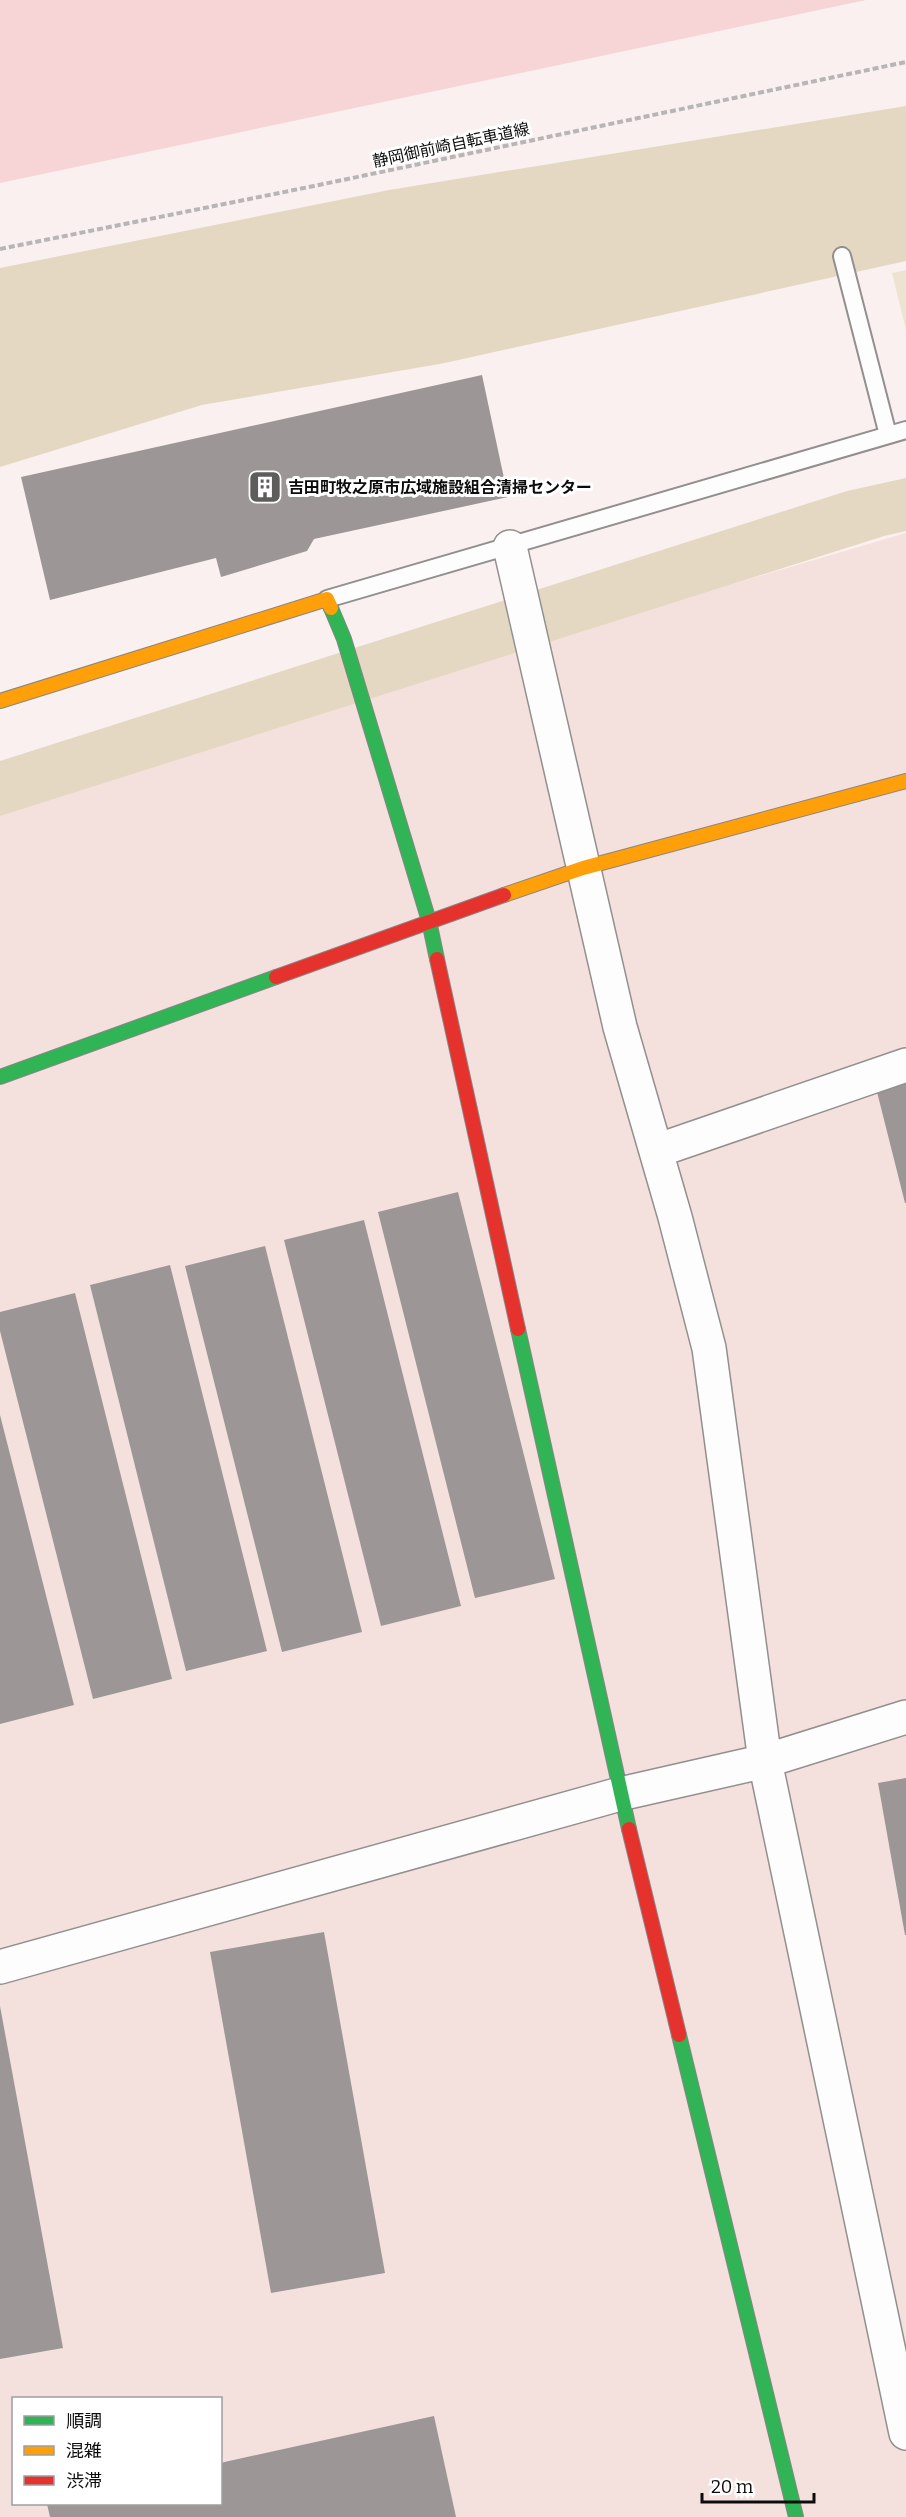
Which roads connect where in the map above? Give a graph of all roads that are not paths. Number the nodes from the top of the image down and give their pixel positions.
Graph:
1 (842, 256) dead end
2 (906, 430) edge
3 (888, 435) junction
4 (510, 547) junction
5 (327, 599) junction
6 (0, 701) edge
7 (906, 782) edge
8 (583, 868) junction
9 (429, 921) junction
10 (906, 1065) edge
11 (0, 1077) edge
12 (656, 1151) junction
13 (906, 1717) edge
14 (765, 1761) junction
15 (620, 1794) junction
16 (0, 1967) edge
17 (906, 2433) edge
18 (796, 2517) edge

1 - 3 lane
2 - 3 lane
3 - 4 lane
4 - 5 lane
4 - 8 street
5 - 6 street
5 - 9 street
7 - 8 street
8 - 9 street
8 - 12 street
9 - 11 street
9 - 15 street
10 - 12 street
12 - 14 street
13 - 14 street
14 - 15 street
14 - 17 street
15 - 16 street
15 - 18 street

